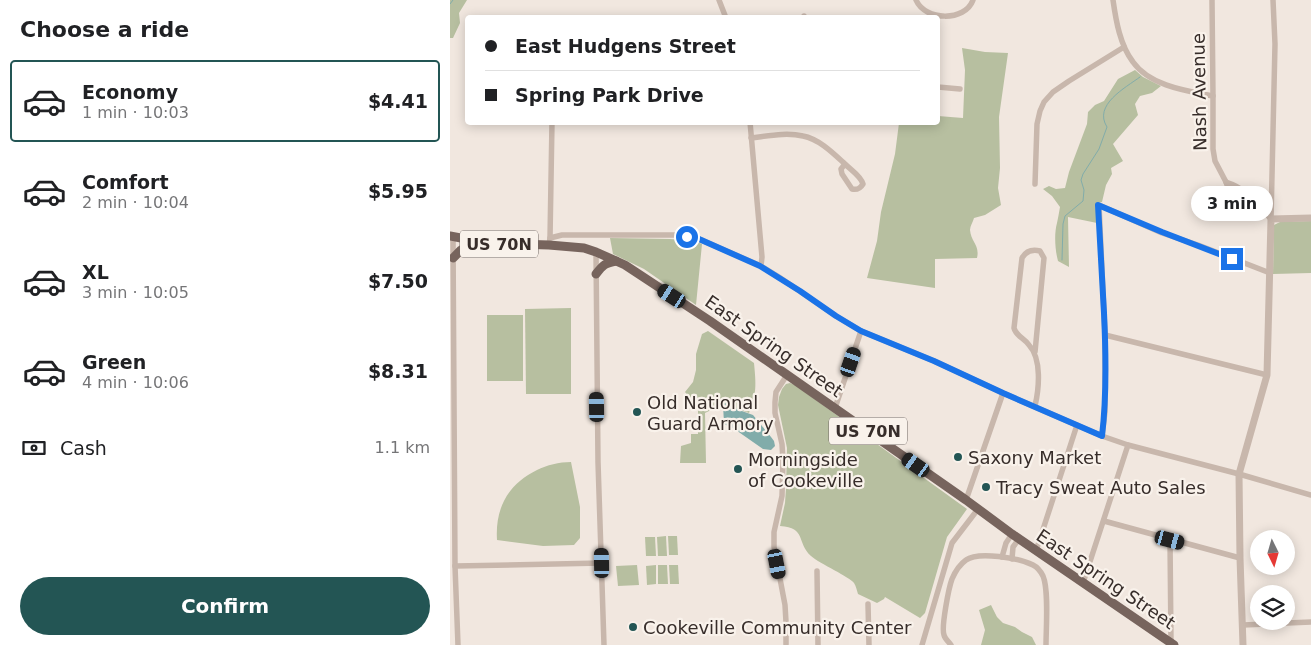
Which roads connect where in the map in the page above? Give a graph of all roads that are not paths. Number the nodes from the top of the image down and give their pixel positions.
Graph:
1 (718, 0) edge
2 (916, 0) edge
3 (973, 0) edge
4 (1112, 0) edge
5 (1212, 0) edge
6 (1273, 0) edge
7 (725, 15) edge
8 (1124, 47) junction
9 (940, 87) edge
10 (960, 89) dead end
11 (1213, 96) junction
12 (552, 125) edge
13 (750, 125) edge
14 (751, 138) junction
15 (845, 164) dead end
16 (1226, 182) junction
17 (1035, 184) dead end
18 (1257, 205) junction
19 (1311, 218) edge
20 (1271, 219) junction
21 (452, 236) edge
22 (478, 241) junction
23 (550, 241) junction
24 (596, 252) junction
25 (453, 258) junction
26 (616, 261) junction
27 (760, 266) junction
28 (1270, 273) junction
29 (596, 274) junction
30 (861, 331) junction
31 (1105, 335) junction
32 (1035, 352) junction
33 (787, 374) junction
34 (1267, 375) junction
35 (1003, 393) junction
36 (1034, 406) junction
37 (835, 408) junction
38 (1077, 425) junction
39 (1102, 436) junction
40 (1128, 445) junction
41 (1239, 474) junction
42 (1311, 496) edge
43 (966, 500) junction
44 (978, 509) junction
45 (1104, 521) junction
46 (1016, 536) junction
47 (1170, 540) junction
48 (1036, 551) junction
49 (1002, 557) junction
50 (1240, 558) junction
51 (1012, 559) junction
52 (602, 563) junction
53 (455, 566) junction
54 (817, 571) dead end
55 (1083, 583) junction
56 (868, 604) dead end
57 (1311, 622) edge
58 (1243, 625) junction
59 (786, 644) edge
60 (1172, 644) edge
61 (458, 645) edge
62 (604, 645) edge
63 (818, 645) edge
64 (869, 645) edge
65 (922, 645) edge
66 (950, 645) edge
67 (1046, 645) edge
68 (1243, 645) edge

1 - 7 street
2 - 3 street
4 - 8 street
5 - 11 street, Nash Avenue
6 - 20 street
8 - 11 street
8 - 17 street
9 - 10 street
11 - 16 street, Nash Avenue
12 - 23 street
13 - 14 street
14 - 15 street
14 - 27 street
16 - 18 street, Nash Avenue
16 - 18 street, Nash Avenue
18 - 20 street, Nash Avenue
19 - 20 street
20 - 28 street
21 - 22 main road, East Spring Street / US 70N
21 - 25 street
22 - 23 main road, East Spring Street / US 70N
22 - 25 main road
23 - 24 main road, East Spring Street / US 70N
23 - 27 street
24 - 26 main road, East Spring Street / US 70N
24 - 29 street
25 - 53 street
26 - 29 main road
26 - 33 main road, East Spring Street / US 70N
27 - 30 street
28 - 31 street
28 - 34 street
29 - 52 street
30 - 35 street
30 - 37 street
31 - 34 street
31 - 39 street
32 - 32 street
32 - 36 street
33 - 37 main road, East Spring Street / US 70N
33 - 59 street
34 - 41 street
35 - 36 street
35 - 43 street
36 - 38 street
37 - 43 main road, East Spring Street / US 70N
38 - 39 street
38 - 48 street
39 - 40 street
40 - 41 street
40 - 45 street
41 - 42 street
41 - 50 street
43 - 44 main road, East Spring Street / US 70N
44 - 46 main road, East Spring Street / US 70N
44 - 65 street
45 - 47 street
45 - 55 street
46 - 48 main road, East Spring Street / US 70N
46 - 49 street
46 - 51 street
47 - 50 street
47 - 60 street
48 - 55 main road, East Spring Street / US 70N
49 - 51 street
49 - 66 street
50 - 58 street
51 - 67 street
52 - 53 street
52 - 62 street
53 - 61 street
54 - 63 street
55 - 60 main road, East Spring Street / US 70N
56 - 64 street
57 - 58 street
58 - 68 street

